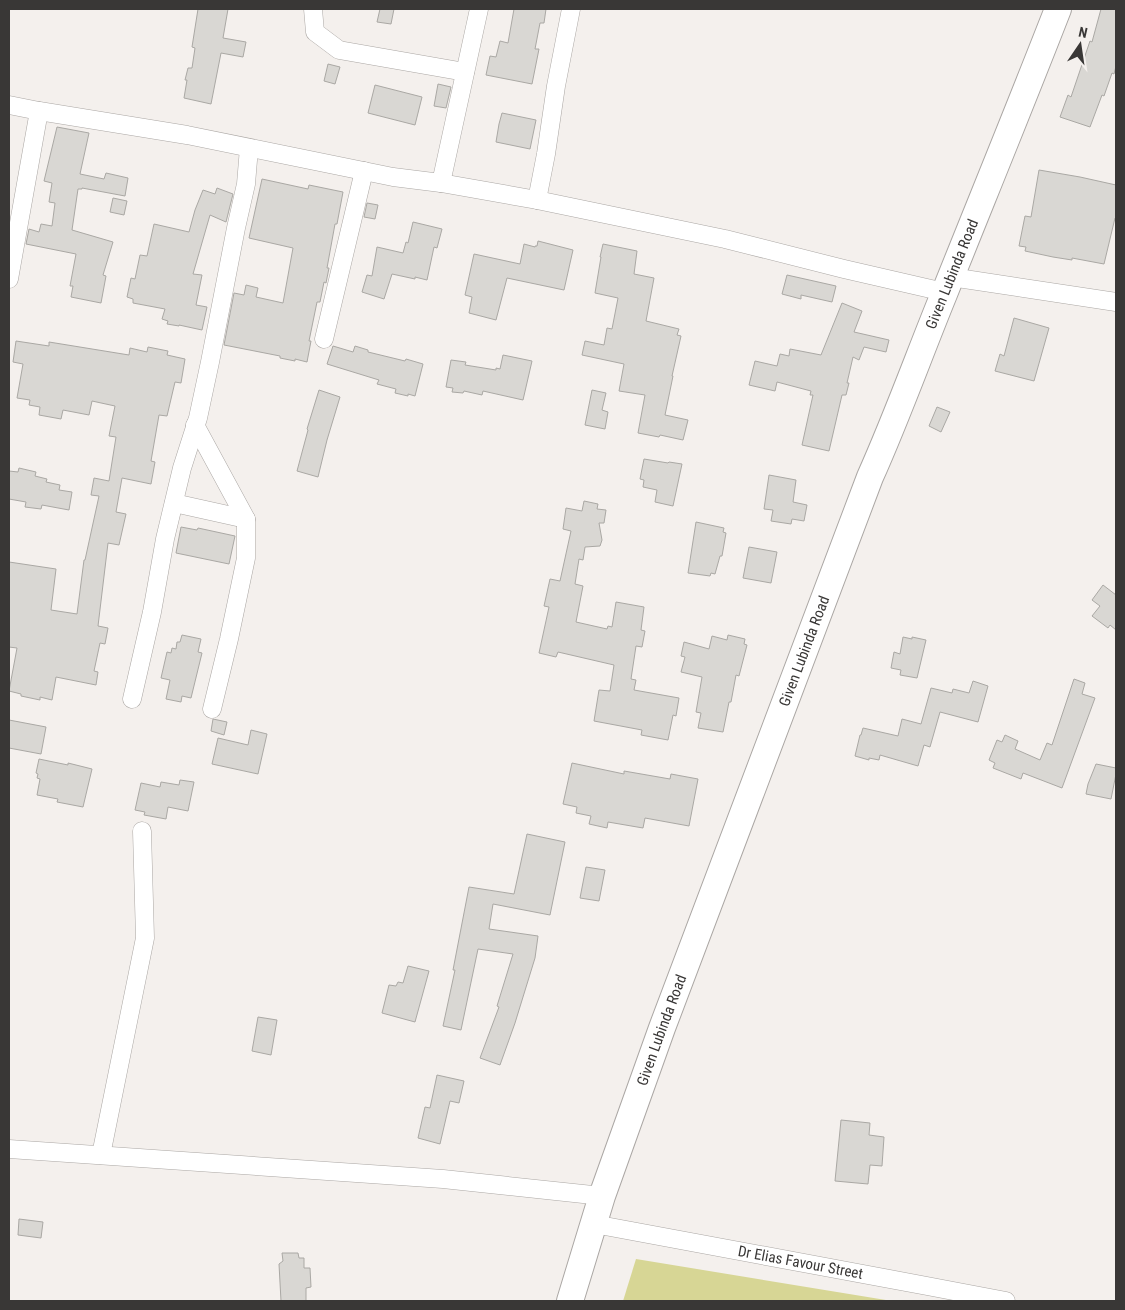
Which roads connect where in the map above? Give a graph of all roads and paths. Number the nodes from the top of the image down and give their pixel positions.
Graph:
1 (314, 9) edge
2 (479, 9) edge
3 (571, 9) edge
4 (1058, 9) edge
5 (465, 72) junction
6 (9, 104) edge
7 (39, 110) junction
8 (249, 148) junction
9 (364, 171) junction
10 (441, 183) junction
11 (537, 200) junction
12 (9, 279) edge
13 (948, 285) junction
14 (1116, 302) edge
15 (324, 339) dead end
16 (195, 425) junction
17 (174, 503) junction
18 (246, 519) junction
19 (132, 699) dead end
20 (212, 709) dead end
21 (142, 831) dead end
22 (9, 1149) edge
23 (101, 1155) junction
24 (602, 1196) junction
25 (594, 1224) junction
26 (570, 1301) edge
27 (1006, 1301) edge

1 - 5 street
2 - 5 street
3 - 11 street
4 - 13 street, Given Lubinda Road
5 - 10 street
6 - 7 street
7 - 8 street
7 - 12 street
8 - 9 street
8 - 16 street
9 - 10 street
9 - 15 street
10 - 11 street
11 - 13 street
13 - 14 street
13 - 24 street, Given Lubinda Road
16 - 17 street
16 - 18 street
17 - 18 street
17 - 19 street
18 - 20 street
21 - 23 street
22 - 23 street
23 - 24 street
24 - 25 street, Given Lubinda Road
25 - 26 street, Given Lubinda Road
25 - 27 street, Dr Elias Favour Street

